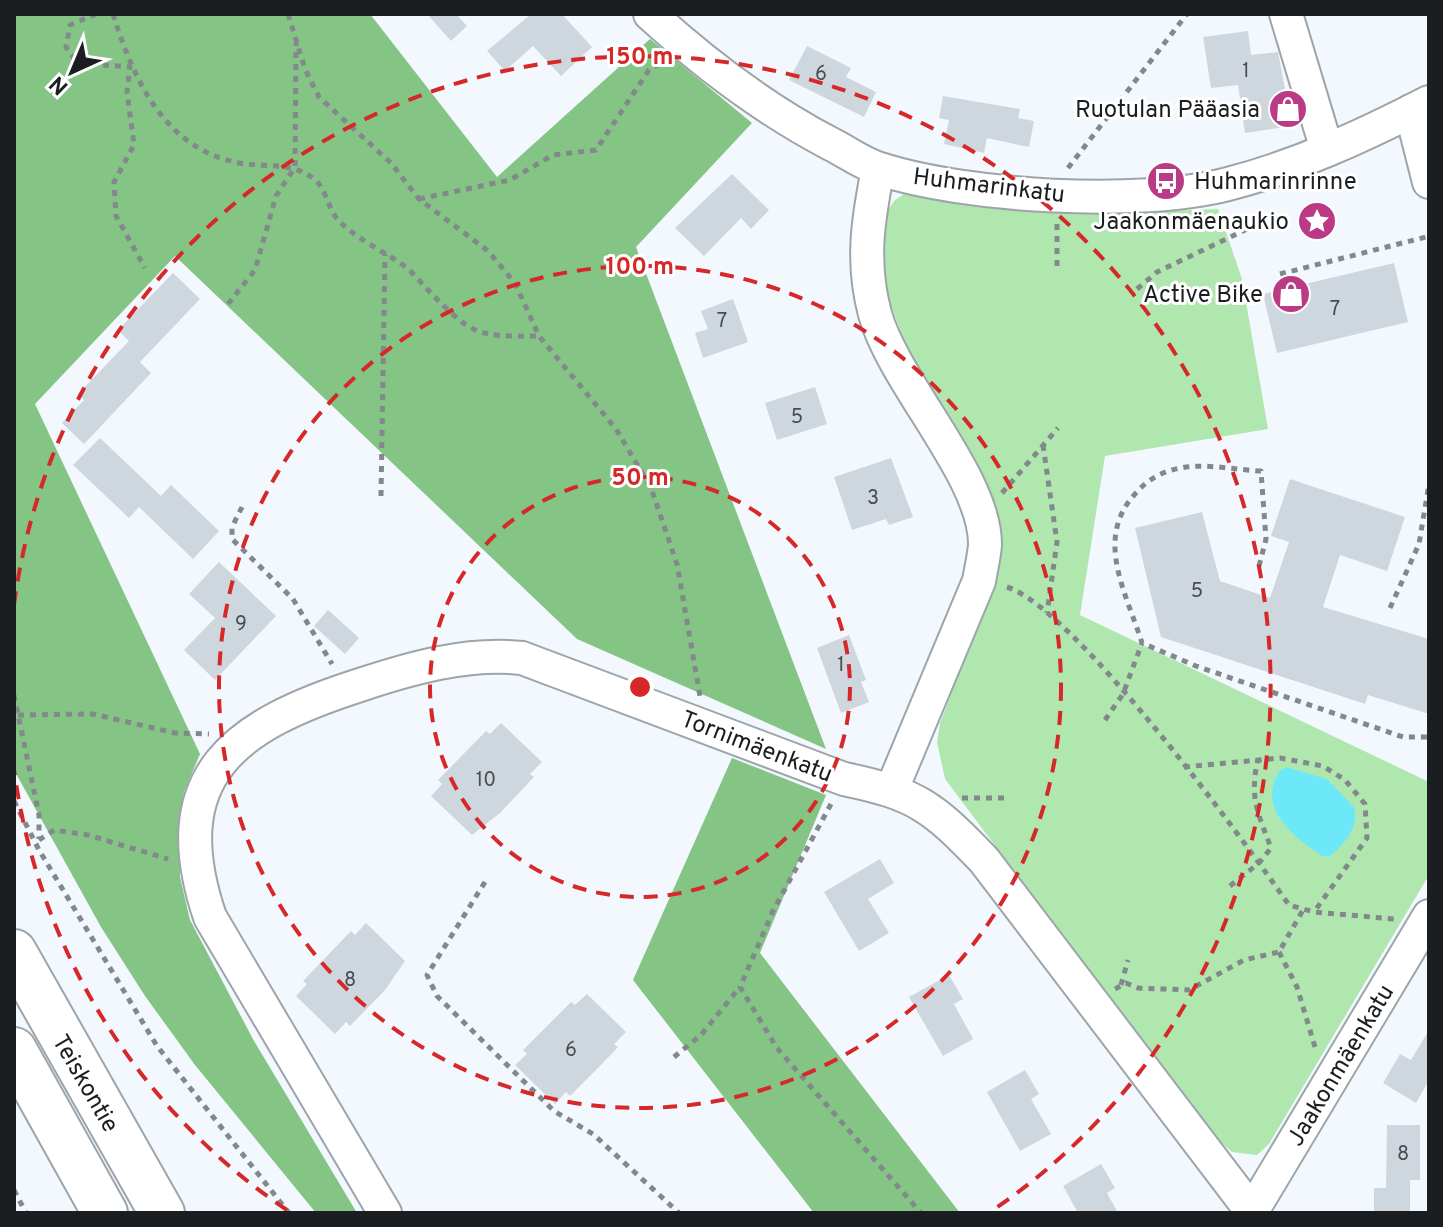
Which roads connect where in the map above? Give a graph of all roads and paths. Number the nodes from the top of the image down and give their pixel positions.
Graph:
1 (96, 14) edge
2 (113, 14) edge
3 (288, 14) edge
4 (650, 14) edge
5 (1187, 14) edge
6 (1286, 14) edge
7 (296, 38) junction
8 (687, 48) junction
9 (130, 67) junction
10 (1420, 107) edge
11 (1327, 150) junction
12 (295, 167) junction
13 (878, 169) junction
14 (1429, 182) edge
15 (1057, 195) junction
16 (419, 199) junction
17 (1262, 222) dead end
18 (1426, 237) dead end
19 (385, 254) junction
20 (1057, 267) dead end
21 (145, 268) dead end
22 (1280, 274) dead end
23 (1137, 289) dead end
24 (228, 304) dead end
25 (539, 336) junction
26 (1058, 428) dead end
27 (1043, 445) junction
28 (1429, 484) edge
29 (381, 496) dead end
30 (242, 507) dead end
31 (981, 518) junction
32 (1259, 566) dead end
33 (979, 581) junction
34 (1390, 608) dead end
35 (1047, 613) junction
36 (1142, 643) junction
37 (344, 690) junction
38 (1123, 694) junction
39 (14, 695) edge
40 (18, 715) junction
41 (1105, 720) dead end
42 (702, 725) junction
43 (246, 734) junction
44 (1429, 737) edge
45 (1258, 759) junction
46 (1183, 768) junction
47 (844, 779) junction
48 (892, 789) junction
49 (1007, 798) dead end
50 (14, 801) edge
51 (939, 814) junction
52 (39, 840) junction
53 (39, 850) junction
54 (1259, 863) junction
55 (196, 867) junction
56 (485, 882) dead end
57 (1230, 886) dead end
58 (1303, 910) junction
59 (1314, 912) junction
60 (1425, 924) edge
61 (14, 952) edge
62 (1279, 952) junction
63 (1128, 960) dead end
64 (1121, 986) junction
65 (740, 987) junction
66 (1095, 1005) junction
67 (14, 1050) edge
68 (674, 1057) dead end
69 (1318, 1059) dead end
70 (14, 1190) edge
71 (26, 1213) edge
72 (105, 1213) edge
73 (162, 1213) edge
74 (289, 1213) edge
75 (385, 1213) edge
76 (679, 1213) edge
77 (921, 1213) edge
78 (1252, 1213) edge

1 - 9 path
2 - 9 path
3 - 7 path
4 - 8 street, Huhmarinkatu
5 - 15 path
6 - 11 street
7 - 12 path
7 - 16 path
8 - 13 street, Huhmarinkatu
8 - 16 path
9 - 12 path
9 - 21 path
10 - 11 street, Huhmarinkatu
10 - 14 street
11 - 15 street, Huhmarinkatu
12 - 19 path
12 - 24 path
13 - 15 street, Huhmarinkatu
13 - 31 street
15 - 20 path
16 - 25 path
17 - 23 path
18 - 22 path
19 - 25 path
19 - 29 path
25 - 42 path
26 - 27 path
27 - 31 path
27 - 35 path
28 - 34 path
30 - 37 path
31 - 33 street
32 - 36 path
33 - 35 path
33 - 48 street
35 - 38 path
36 - 38 path
36 - 44 path
37 - 42 street, Tornimäenkatu
37 - 43 street, Tornimäenkatu
38 - 41 path
38 - 46 path
39 - 40 path
40 - 43 path
40 - 52 path
42 - 47 street, Tornimäenkatu
43 - 55 street, Tornimäenkatu
45 - 46 path
45 - 54 path
45 - 59 path
46 - 54 path
47 - 48 street, Tornimäenkatu
47 - 65 path
48 - 51 street, Tornimäenkatu
49 - 51 path
50 - 53 path
51 - 66 street, Tornimäenkatu
52 - 53 path
52 - 55 path
53 - 74 path
54 - 57 path
54 - 58 path
55 - 75 street, Tornimäenkatu
56 - 76 path
58 - 59 path
58 - 62 path
59 - 60 path
60 - 78 street, Jaakonmäenkatu
61 - 73 highway, Teiskontie
62 - 64 path
62 - 69 path
63 - 64 path
64 - 66 path
65 - 68 path
65 - 77 path
66 - 78 street, Tornimäenkatu
67 - 72 highway, Teiskontie
70 - 71 path

